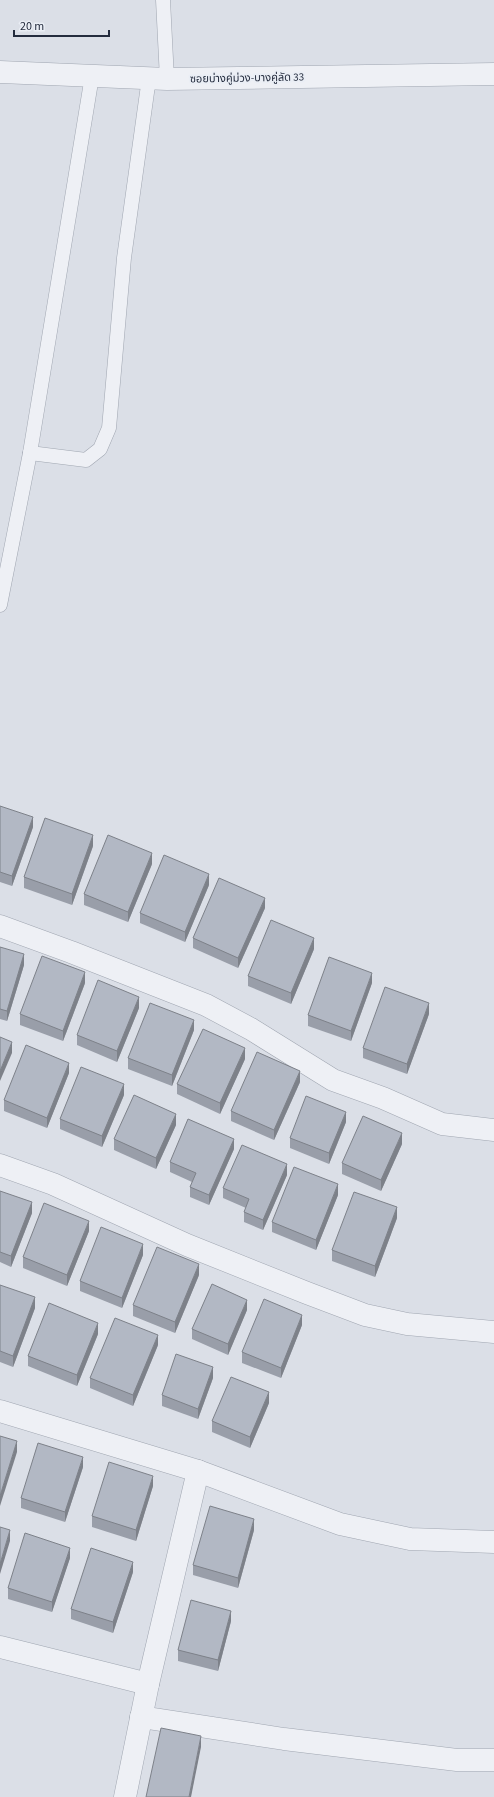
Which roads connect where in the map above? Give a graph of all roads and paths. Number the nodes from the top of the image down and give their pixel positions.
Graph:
1 (163, 0) edge
2 (0, 72) edge
3 (494, 74) edge
4 (92, 76) junction
5 (158, 78) junction
6 (30, 452) junction
7 (0, 605) edge
8 (0, 926) edge
9 (494, 1130) edge
10 (0, 1165) edge
11 (494, 1332) edge
12 (0, 1412) edge
13 (198, 1471) junction
14 (494, 1542) edge
15 (0, 1647) edge
16 (148, 1684) junction
17 (141, 1717) junction
18 (494, 1760) edge
19 (125, 1797) edge

1 - 5 lane
2 - 4 street, ซอยบ่างคู่ม่วง-บางคู่ลัด 33
3 - 5 street, ซอยบ่างคู่ม่วง-บางคู่ลัด 33
4 - 5 street, ซอยบ่างคู่ม่วง-บางคู่ลัด 33
4 - 6 lane
5 - 6 lane
6 - 7 lane
8 - 9 street
10 - 11 street
12 - 13 street
13 - 14 street
13 - 16 street
15 - 16 street
16 - 17 street
17 - 18 street
17 - 19 street

